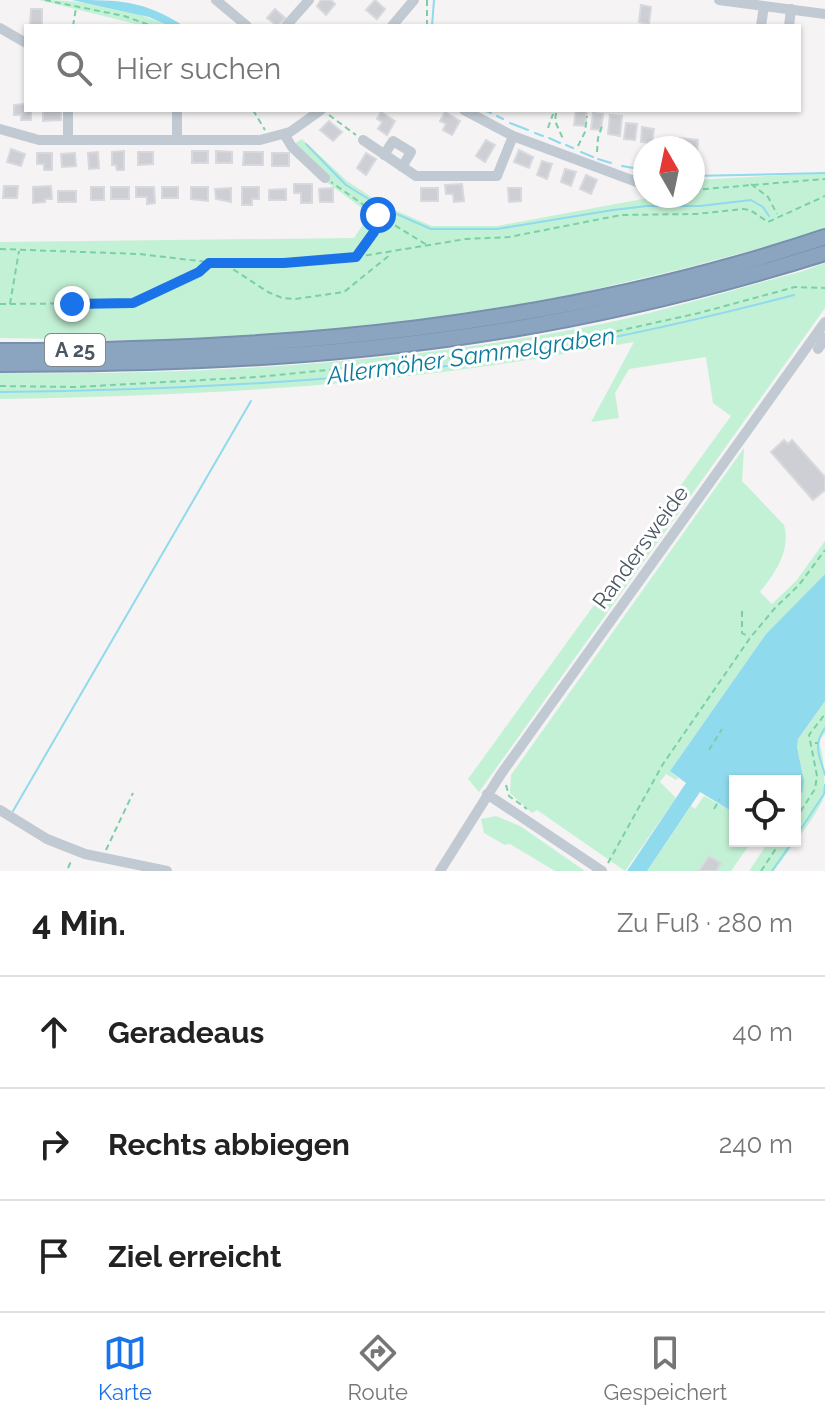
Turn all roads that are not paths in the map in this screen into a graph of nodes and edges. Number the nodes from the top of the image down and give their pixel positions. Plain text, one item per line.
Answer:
1 (216, 0) edge
2 (309, 0) edge
3 (414, 0) edge
4 (719, 0) edge
5 (764, 6) junction
6 (791, 9) junction
7 (825, 12) edge
8 (245, 24) edge
9 (288, 24) edge
10 (394, 24) edge
11 (761, 24) edge
12 (789, 24) edge
13 (0, 28) edge
14 (24, 42) edge
15 (68, 112) edge
16 (177, 112) edge
17 (318, 112) edge
18 (468, 112) edge
19 (0, 129) edge
20 (284, 134) junction
21 (513, 136) junction
22 (68, 139) junction
23 (177, 140) junction
24 (363, 140) road end
25 (384, 155) junction
26 (402, 167) junction
27 (325, 178) road end
28 (633, 181) edge
29 (825, 237) edge
30 (825, 253) edge
31 (825, 322) edge
32 (817, 333) junction
33 (818, 349) dead end
34 (0, 351) edge
35 (0, 364) edge
36 (487, 794) junction
37 (0, 810) edge
38 (167, 871) edge
39 (440, 871) edge
40 (602, 871) edge

1 - 8 street
2 - 9 street
3 - 10 street
4 - 5 street
5 - 6 street
5 - 11 street
6 - 7 street
6 - 12 street
13 - 14 street
15 - 22 street
16 - 23 street
17 - 20 street
18 - 21 street
19 - 22 street
20 - 23 street
20 - 27 street
21 - 26 street
21 - 28 street
22 - 23 street
24 - 25 street
25 - 26 street
25 - 26 street
29 - 34 highway, A 25
30 - 35 highway, A 25
31 - 32 street, Randersweide
32 - 33 street
32 - 36 street, Randersweide
36 - 39 street, Randersweide
36 - 40 street
37 - 38 street

